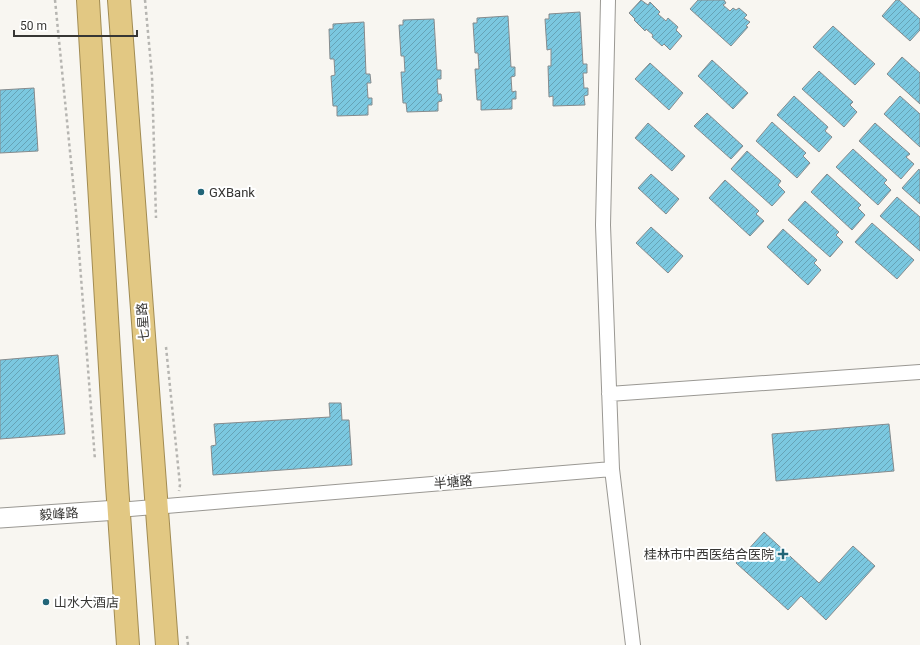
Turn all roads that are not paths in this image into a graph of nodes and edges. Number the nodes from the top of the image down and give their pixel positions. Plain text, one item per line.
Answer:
1 (88, 0) edge
2 (119, 0) edge
3 (608, 0) edge
4 (920, 372) edge
5 (609, 394) junction
6 (612, 469) junction
7 (167, 507) junction
8 (118, 510) junction
9 (0, 518) edge
10 (128, 645) edge
11 (167, 645) edge
12 (633, 645) edge

1 - 8 highway
2 - 7 highway, 七星路
3 - 5 street
4 - 5 street
5 - 6 street
6 - 7 street, 半塘路
6 - 12 street
7 - 8 street, 半塘路
7 - 11 highway, 七星路
8 - 9 main road, 毅峰路
8 - 10 highway

